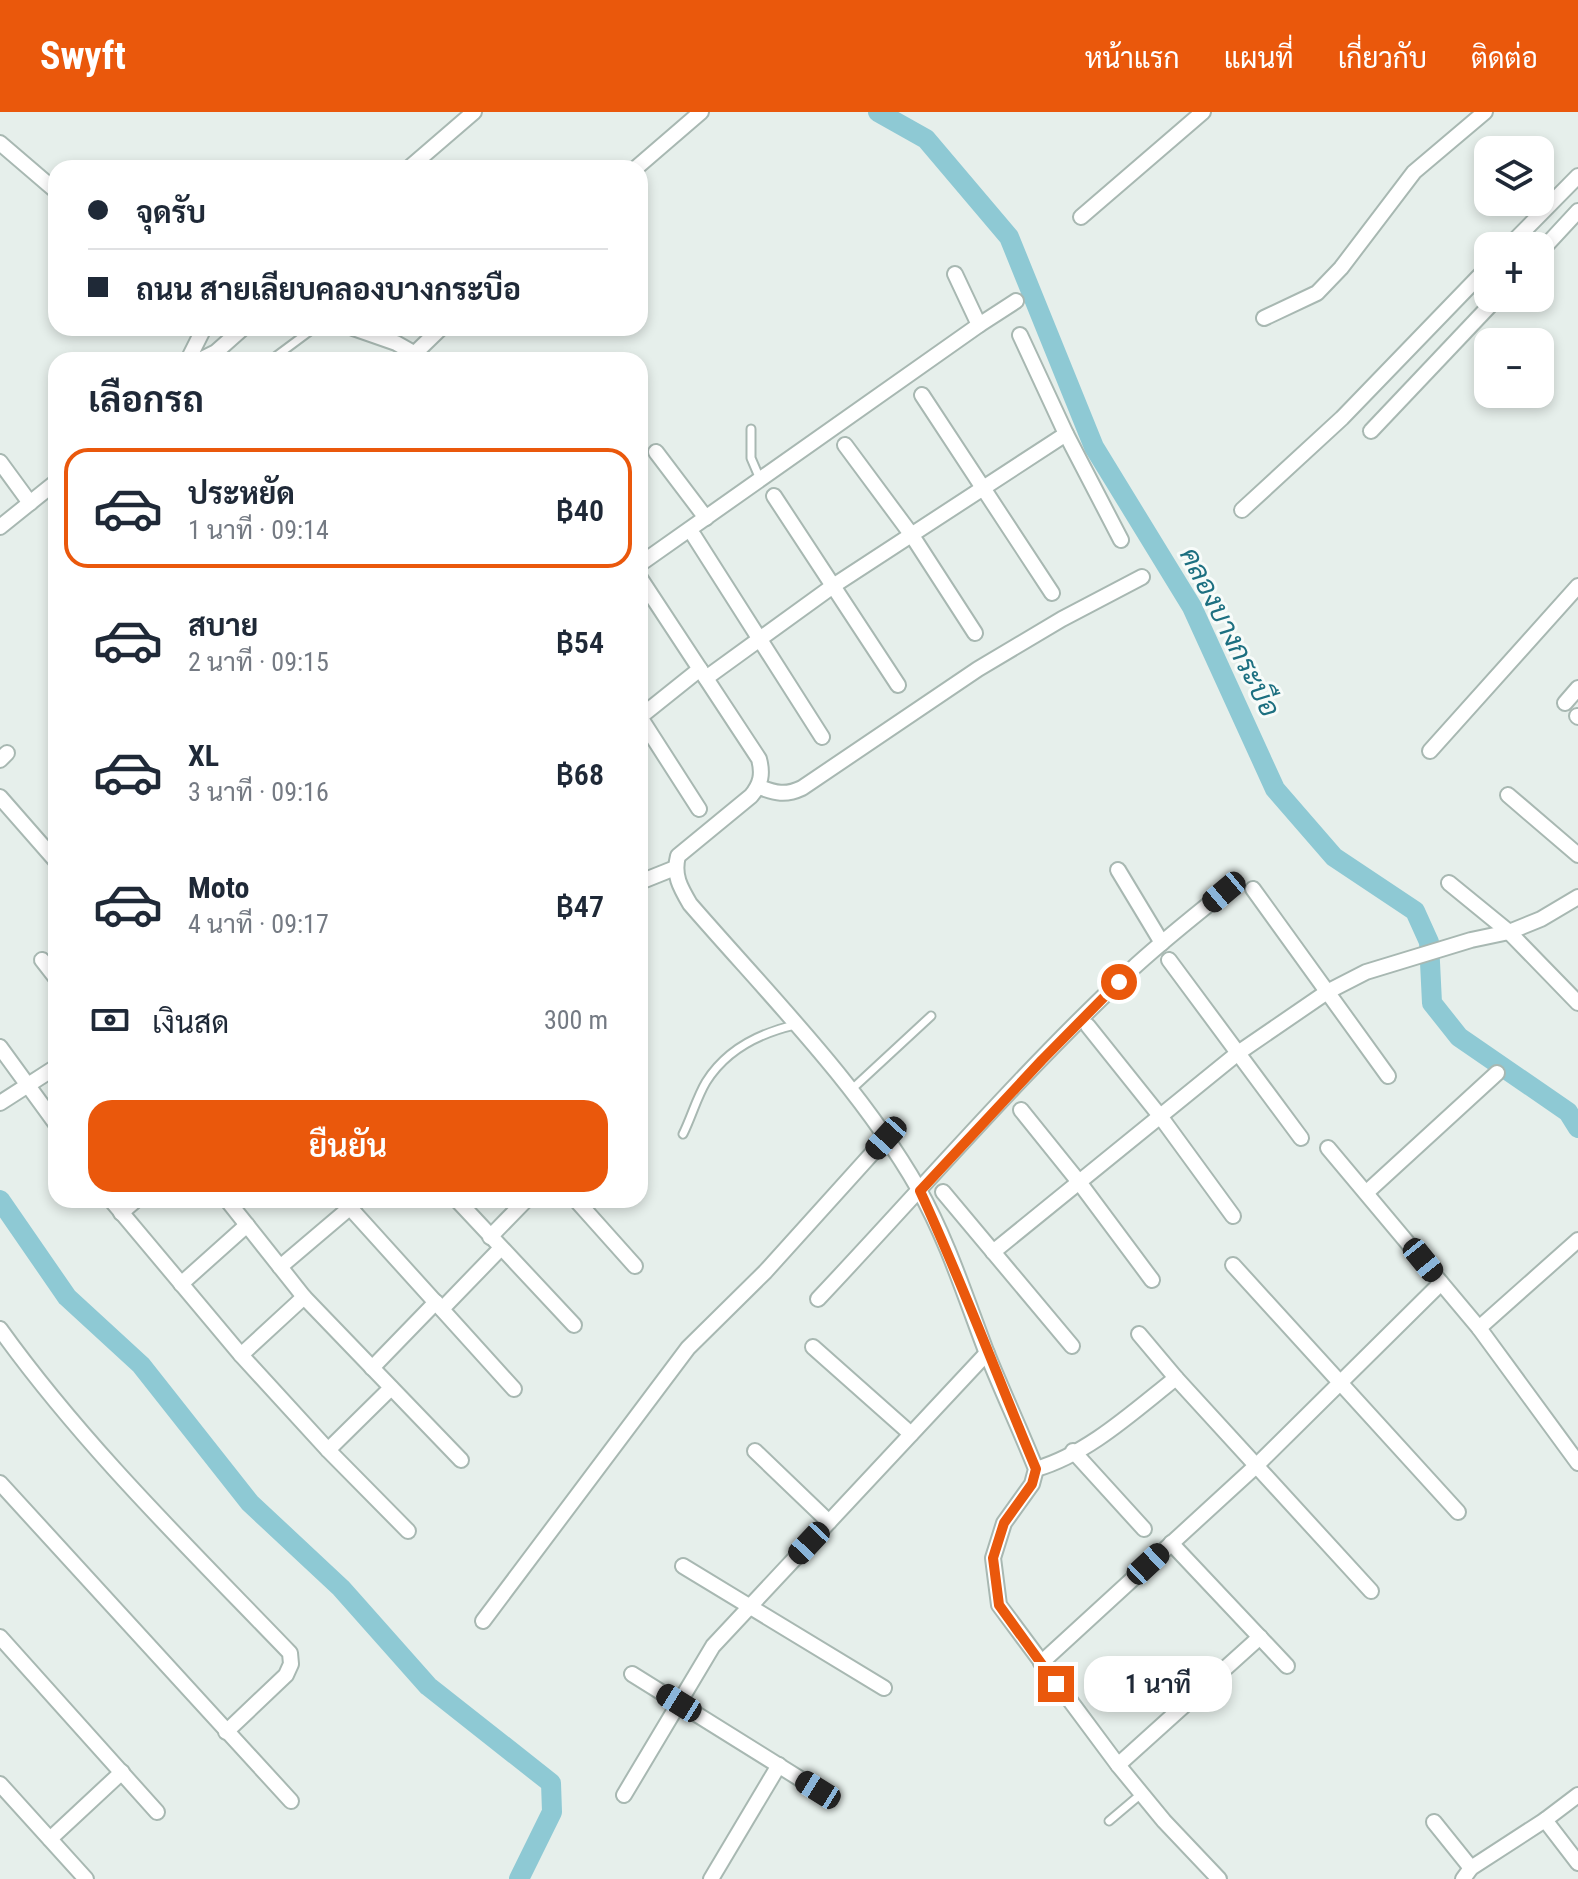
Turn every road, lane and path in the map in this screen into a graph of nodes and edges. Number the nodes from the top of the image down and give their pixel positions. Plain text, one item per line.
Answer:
1 (474, 112) edge
2 (701, 112) edge
3 (1203, 112) edge
4 (1485, 112) edge
5 (0, 143) edge
6 (418, 160) edge
7 (645, 160) edge
8 (1578, 176) edge
9 (48, 184) edge
10 (1578, 211) edge
11 (1081, 217) dead end
12 (1523, 232) edge
13 (1554, 237) edge
14 (955, 274) dead end
15 (1474, 281) edge
16 (1016, 301) dead end
17 (1484, 312) edge
18 (1264, 318) dead end
19 (979, 325) junction
20 (1020, 335) dead end
21 (234, 336) edge
22 (303, 336) edge
23 (370, 336) edge
24 (434, 336) edge
25 (216, 352) edge
26 (282, 352) edge
27 (405, 352) edge
28 (420, 352) edge
29 (922, 395) dead end
30 (751, 429) dead end
31 (1371, 431) dead end
32 (1066, 434) junction
33 (845, 445) dead end
34 (656, 452) dead end
35 (0, 462) edge
36 (760, 479) junction
37 (48, 488) edge
38 (983, 488) junction
39 (774, 496) dead end
40 (30, 503) junction
41 (1242, 510) dead end
42 (706, 518) junction
43 (0, 527) edge
44 (911, 534) junction
45 (694, 536) dead end
46 (1121, 540) dead end
47 (648, 558) edge
48 (1142, 577) dead end
49 (833, 586) junction
50 (1578, 586) edge
51 (648, 590) edge
52 (1052, 593) dead end
53 (975, 633) dead end
54 (759, 638) junction
55 (703, 674) junction
56 (898, 685) dead end
57 (1578, 688) edge
58 (1565, 703) dead end
59 (648, 712) edge
60 (648, 729) edge
61 (822, 737) dead end
62 (1430, 751) dead end
63 (759, 787) junction
64 (1508, 795) dead end
65 (0, 797) edge
66 (699, 809) dead end
67 (48, 852) edge
68 (1578, 855) edge
69 (675, 868) junction
70 (1118, 870) dead end
71 (648, 879) edge
72 (1449, 883) dead end
73 (1253, 889) dead end
74 (1224, 892) dead end
75 (1578, 897) edge
76 (1509, 932) junction
77 (1162, 943) junction
78 (42, 960) dead end
79 (1169, 960) dead end
80 (48, 968) edge
81 (1327, 992) junction
82 (1578, 1003) edge
83 (931, 1016) dead end
84 (795, 1025) junction
85 (1088, 1026) dead end
86 (0, 1047) edge
87 (1238, 1053) junction
88 (48, 1072) edge
89 (1497, 1073) dead end
90 (1388, 1076) dead end
91 (28, 1086) junction
92 (851, 1090) junction
93 (0, 1103) edge
94 (1021, 1110) dead end
95 (48, 1113) edge
96 (1160, 1116) junction
97 (683, 1134) dead end
98 (886, 1138) junction
99 (1301, 1138) dead end
100 (1328, 1148) dead end
101 (1079, 1182) junction
102 (920, 1191) junction
103 (943, 1192) dead end
104 (1367, 1192) junction
105 (117, 1208) edge
106 (127, 1208) edge
107 (233, 1208) edge
108 (345, 1208) edge
109 (355, 1208) edge
110 (464, 1208) edge
111 (518, 1208) edge
112 (583, 1208) edge
113 (121, 1213) junction
114 (1233, 1216) dead end
115 (247, 1225) junction
116 (490, 1237) junction
117 (1578, 1240) edge
118 (501, 1248) junction
119 (993, 1252) junction
120 (1233, 1265) dead end
121 (635, 1266) dead end
122 (280, 1267) junction
123 (1152, 1280) dead end
124 (1441, 1283) junction
125 (181, 1284) junction
126 (304, 1297) junction
127 (818, 1299) dead end
128 (439, 1306) junction
129 (574, 1325) dead end
130 (1479, 1328) junction
131 (0, 1329) edge
132 (1139, 1334) dead end
133 (1072, 1346) dead end
134 (813, 1347) dead end
135 (987, 1353) junction
136 (241, 1355) junction
137 (372, 1368) junction
138 (1176, 1378) junction
139 (1342, 1383) junction
140 (391, 1388) junction
141 (514, 1389) dead end
142 (911, 1434) junction
143 (328, 1450) junction
144 (755, 1451) dead end
145 (1073, 1451) junction
146 (461, 1460) dead end
147 (1578, 1463) edge
148 (1257, 1465) junction
149 (1036, 1469) junction
150 (0, 1483) edge
151 (1458, 1512) dead end
152 (829, 1522) junction
153 (1144, 1529) dead end
154 (408, 1531) dead end
155 (1171, 1543) junction
156 (683, 1566) dead end
157 (1371, 1591) dead end
158 (750, 1606) junction
159 (483, 1621) dead end
160 (0, 1637) edge
161 (1260, 1637) junction
162 (1041, 1663) junction
163 (1287, 1666) dead end
164 (632, 1674) dead end
165 (884, 1688) dead end
166 (679, 1703) junction
167 (226, 1732) junction
168 (779, 1765) junction
169 (1118, 1765) junction
170 (122, 1772) junction
171 (0, 1784) edge
172 (818, 1790) dead end
173 (1142, 1794) junction
174 (624, 1795) dead end
175 (1578, 1795) edge
176 (291, 1801) dead end
177 (157, 1812) dead end
178 (1545, 1820) junction
179 (1109, 1821) dead end
180 (1434, 1822) dead end
181 (50, 1839) junction
182 (1578, 1863) edge
183 (1467, 1873) edge
184 (86, 1879) edge
185 (711, 1879) edge
186 (1219, 1879) edge

1 - 6 street
2 - 7 street
3 - 11 street
4 - 18 street
5 - 9 street
8 - 12 street
10 - 13 street
14 - 19 street
15 - 41 street
16 - 19 street
17 - 31 street
19 - 36 street
20 - 32 street
21 - 25 street
22 - 26 lane
23 - 27 street
24 - 28 street
29 - 38 street
30 - 36 lane
32 - 38 street
32 - 46 street
33 - 44 street
34 - 42 street
35 - 40 street
36 - 42 street
37 - 40 street
38 - 44 street
38 - 52 street
39 - 49 street
40 - 43 street
42 - 47 street
44 - 49 street
44 - 53 street
45 - 54 street
48 - 63 street
49 - 54 street
49 - 56 street
50 - 62 street
51 - 55 street
54 - 55 street
54 - 61 street
55 - 59 street
55 - 63 street
57 - 58 street
60 - 66 street
63 - 69 street
64 - 68 street
65 - 67 street
69 - 71 street
69 - 84 street
70 - 77 street
72 - 76 street
73 - 81 street
74 - 77 street
75 - 76 street
76 - 81 street
76 - 82 street
77 - 102 street
78 - 80 street
79 - 87 street
81 - 87 street
81 - 90 street
83 - 92 lane
84 - 92 street
84 - 97 lane
85 - 96 street
86 - 91 street
87 - 96 street
87 - 99 street
88 - 91 street
89 - 104 street
91 - 93 street
91 - 95 street
92 - 98 street
94 - 101 street
96 - 101 street
96 - 114 street
98 - 102 street
98 - 159 street
100 - 104 street
101 - 119 street
101 - 123 street
102 - 127 street
102 - 135 street
103 - 119 street
104 - 124 street
105 - 113 street
106 - 113 street
107 - 115 street
108 - 122 street
109 - 128 street
110 - 116 street
111 - 116 street
112 - 121 street
113 - 125 street
115 - 122 street
115 - 125 street
116 - 118 street
117 - 130 street
118 - 128 street
118 - 129 street
119 - 133 street
120 - 139 street
122 - 126 street
124 - 130 street
124 - 139 street
125 - 136 street
126 - 136 street
126 - 137 street
128 - 137 street
128 - 141 street
130 - 147 street
131 - 167 street
132 - 138 street
134 - 142 street
135 - 142 street
135 - 149 street
136 - 143 street
137 - 140 street
138 - 145 street
138 - 148 street
139 - 148 street
139 - 151 street
140 - 143 street
140 - 146 street
142 - 152 street
143 - 154 street
144 - 152 street
145 - 149 street
145 - 153 street
148 - 155 street
148 - 157 street
149 - 162 street
150 - 167 street
152 - 158 street
155 - 161 street
155 - 162 street
156 - 158 street
158 - 165 street
158 - 166 street
160 - 170 street
161 - 163 street
161 - 169 street
162 - 169 street
164 - 166 street
166 - 168 street
166 - 174 street
167 - 176 street
168 - 172 street
168 - 185 street
169 - 173 street
170 - 177 street
170 - 181 street
171 - 181 street
173 - 179 lane
173 - 186 street
175 - 178 street
178 - 182 street
178 - 183 street
180 - 183 street
181 - 184 street

